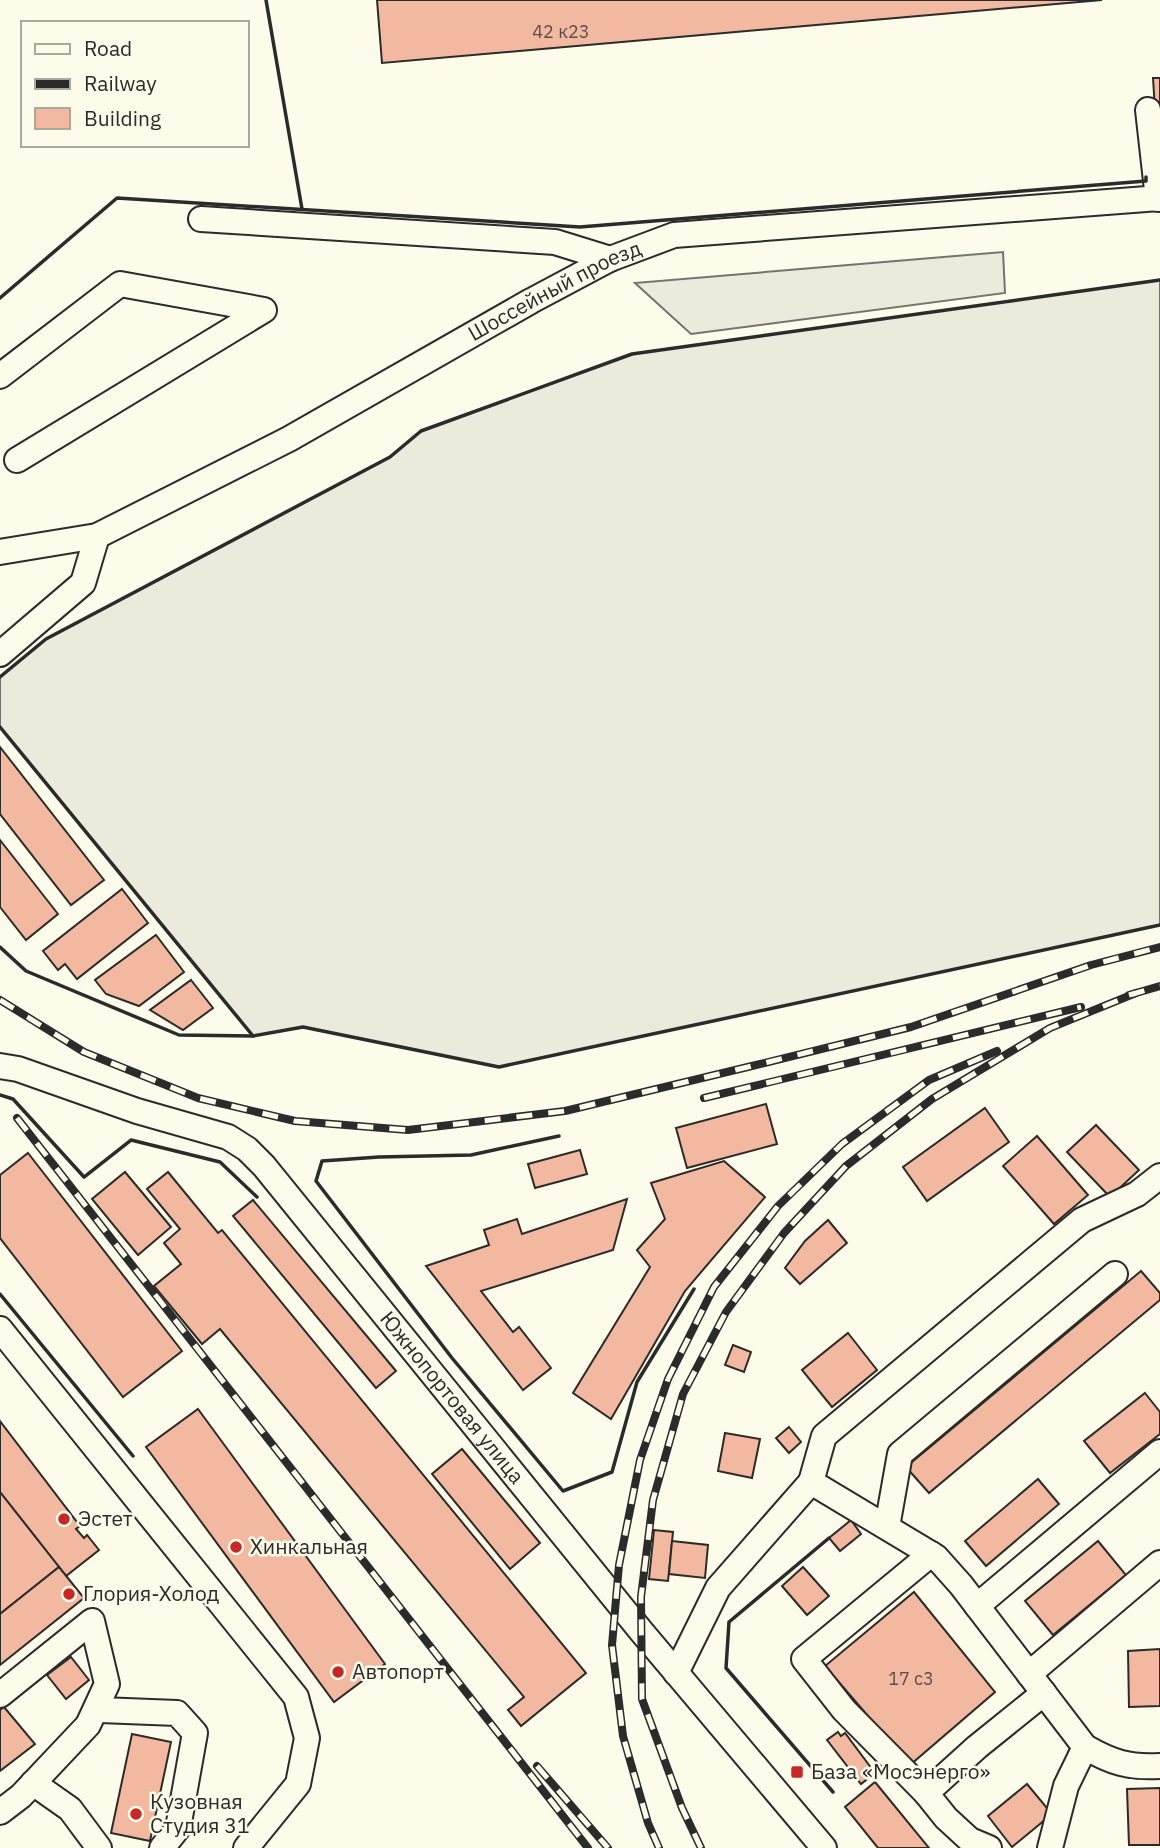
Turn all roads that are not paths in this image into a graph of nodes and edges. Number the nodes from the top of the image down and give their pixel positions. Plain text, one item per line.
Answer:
1 (1147, 110) dead end
2 (1159, 198) edge
3 (201, 219) dead end
4 (610, 259) junction
5 (0, 376) edge
6 (17, 460) dead end
7 (97, 536) junction
8 (0, 552) edge
9 (0, 654) edge
10 (6, 1064) edge
11 (1160, 1176) edge
12 (1115, 1274) dead end
13 (0, 1329) edge
14 (1160, 1452) edge
15 (811, 1482) junction
16 (887, 1527) junction
17 (931, 1555) junction
18 (1157, 1572) edge
19 (977, 1606) junction
20 (676, 1673) junction
21 (1037, 1684) junction
22 (0, 1695) edge
23 (100, 1710) dead end
24 (1085, 1746) junction
25 (1160, 1766) edge
26 (33, 1783) junction
27 (926, 1793) junction
28 (0, 1812) edge
29 (99, 1848) edge
30 (162, 1848) edge
31 (246, 1848) edge
32 (824, 1848) edge
33 (989, 1848) edge
34 (1050, 1848) edge

1 - 2 street
2 - 4 street, Шоссейный проезд
3 - 4 street
4 - 7 street, Шоссейный проезд
5 - 6 street
7 - 8 street, Шоссейный проезд
7 - 9 street
10 - 20 street, Южнопортовая улица
11 - 15 street
12 - 16 street
13 - 31 street
14 - 19 street
15 - 16 street
15 - 20 street
16 - 17 street
17 - 19 street
17 - 27 street
18 - 21 street
19 - 21 street
20 - 32 street, Южнопортовая улица
21 - 24 street
21 - 27 street
22 - 26 street
23 - 30 street
24 - 25 street
24 - 34 street
26 - 28 street
26 - 29 street
27 - 33 street

